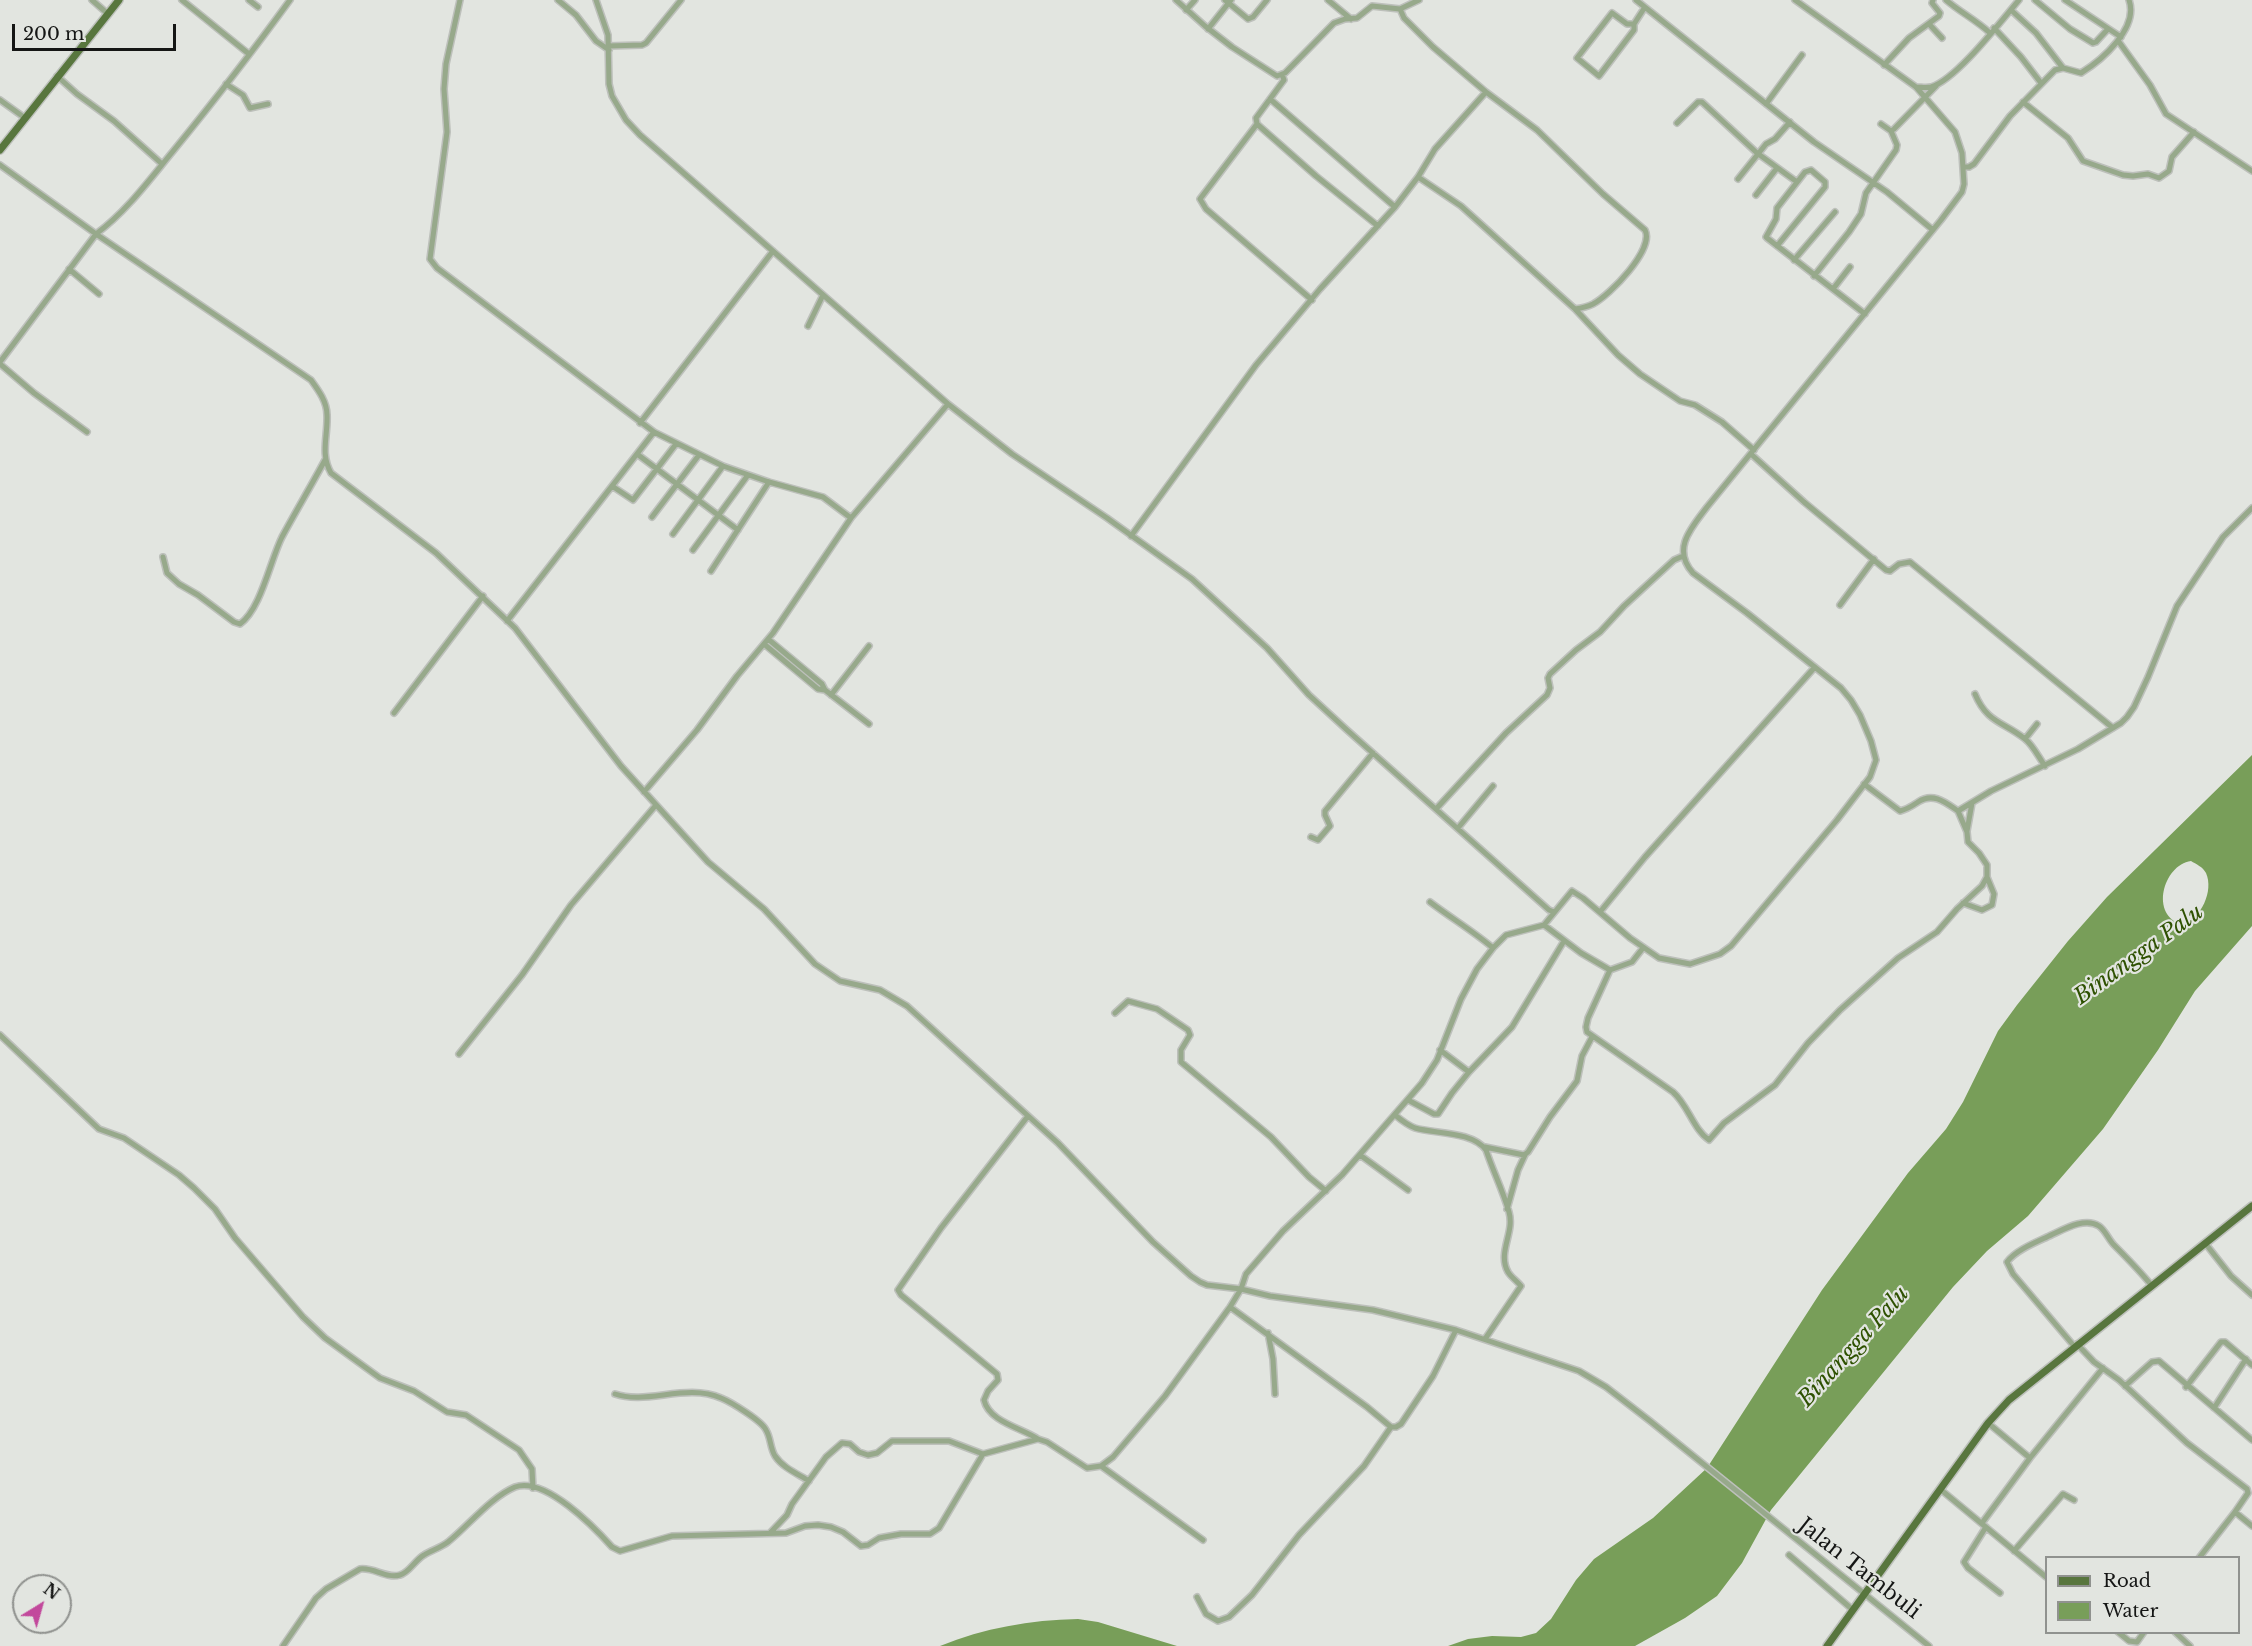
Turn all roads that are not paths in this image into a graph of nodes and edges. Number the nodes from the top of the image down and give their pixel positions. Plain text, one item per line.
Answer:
1 (92, 0) edge
2 (119, 0) edge
3 (182, 0) edge
4 (249, 0) edge
5 (290, 0) edge
6 (460, 0) edge
7 (558, 0) edge
8 (596, 0) edge
9 (681, 0) edge
10 (1176, 0) edge
11 (1195, 0) edge
12 (1267, 0) edge
13 (1328, 0) edge
14 (1419, 0) edge
15 (1636, 0) edge
16 (1795, 0) edge
17 (1934, 0) edge
18 (1946, 0) edge
19 (2019, 0) edge
20 (2035, 0) edge
21 (2065, 0) edge
22 (2129, 0) edge
23 (1228, 1) edge
24 (1645, 7) junction
25 (258, 8) dead end
26 (1400, 9) junction
27 (1186, 10) junction
28 (2011, 10) junction
29 (108, 14) junction
30 (1351, 19) junction
31 (1634, 24) junction
32 (1929, 24) junction
33 (1208, 28) junction
34 (2108, 29) junction
35 (1992, 31) junction
36 (1942, 38) dead end
37 (2120, 39) junction
38 (609, 48) junction
39 (249, 54) junction
40 (1802, 55) dead end
41 (1884, 65) junction
42 (2063, 68) junction
43 (1282, 74) junction
44 (57, 76) junction
45 (1939, 82) junction
46 (2041, 83) junction
47 (226, 84) junction
48 (1916, 87) junction
49 (1486, 92) junction
50 (1926, 97) junction
51 (1270, 99) junction
52 (0, 100) edge
53 (2024, 102) junction
54 (268, 104) dead end
55 (1766, 104) junction
56 (25, 118) junction
57 (1790, 122) junction
58 (1677, 123) dead end
59 (1257, 124) junction
60 (1881, 124) dead end
61 (1891, 131) junction
62 (2194, 132) junction
63 (0, 150) edge
64 (1757, 153) junction
65 (162, 164) junction
66 (0, 165) edge
67 (1963, 167) junction
68 (1777, 168) junction
69 (2252, 171) edge
70 (1418, 177) junction
71 (1738, 179) dead end
72 (1797, 182) junction
73 (1872, 183) junction
74 (1755, 195) dead end
75 (1395, 207) junction
76 (1835, 212) dead end
77 (1378, 226) junction
78 (1933, 230) junction
79 (96, 234) junction
80 (1777, 246) junction
81 (773, 251) junction
82 (1794, 260) junction
83 (1850, 267) dead end
84 (69, 269) junction
85 (1814, 276) junction
86 (1833, 289) junction
87 (99, 294) dead end
88 (823, 295) junction
89 (1312, 300) junction
90 (1575, 309) junction
91 (1865, 314) junction
92 (808, 326) dead end
93 (0, 363) edge
94 (948, 404) junction
95 (640, 423) junction
96 (87, 432) dead end
97 (654, 432) junction
98 (676, 444) junction
99 (1753, 452) junction
100 (637, 454) junction
101 (699, 455) junction
102 (325, 460) junction
103 (723, 466) junction
104 (657, 469) junction
105 (748, 475) junction
106 (769, 482) junction
107 (677, 484) junction
108 (612, 486) junction
109 (698, 500) junction
110 (2252, 508) edge
111 (718, 515) junction
112 (652, 517) dead end
113 (851, 518) junction
114 (738, 530) junction
115 (673, 534) dead end
116 (1131, 536) junction
117 (693, 550) dead end
118 (1683, 556) junction
119 (163, 557) dead end
120 (1874, 559) junction
121 (711, 572) dead end
122 (483, 596) junction
123 (1840, 605) dead end
124 (507, 621) junction
125 (766, 642) junction
126 (869, 646) dead end
127 (1815, 667) junction
128 (1975, 694) dead end
129 (831, 695) junction
130 (394, 713) dead end
131 (869, 724) dead end
132 (2037, 724) dead end
133 (2113, 728) junction
134 (2025, 739) junction
135 (1373, 753) junction
136 (2045, 766) junction
137 (1864, 784) junction
138 (1492, 786) dead end
139 (644, 792) junction
140 (1971, 803) junction
141 (656, 805) junction
142 (1436, 809) junction
143 (1958, 811) junction
144 (1458, 828) junction
145 (1967, 832) junction
146 (1311, 837) dead end
147 (1987, 877) junction
148 (1430, 902) dead end
149 (1963, 903) junction
150 (1554, 912) junction
151 (1600, 912) junction
152 (1544, 925) junction
153 (1564, 941) junction
154 (1492, 948) junction
155 (1643, 948) junction
156 (1610, 970) junction
157 (1115, 1013) dead end
158 (0, 1035) edge
159 (1592, 1037) junction
160 (1440, 1050) junction
161 (459, 1054) dead end
162 (1469, 1072) junction
163 (1408, 1100) junction
164 (1395, 1115) junction
165 (1028, 1116) junction
166 (1483, 1146) junction
167 (1360, 1155) junction
168 (1525, 1155) junction
169 (1408, 1190) dead end
170 (1326, 1191) junction
171 (2252, 1206) edge
172 (1507, 1209) junction
173 (2205, 1243) junction
174 (2152, 1286) junction
175 (1241, 1289) junction
176 (2252, 1294) edge
177 (1230, 1307) junction
178 (1456, 1330) junction
179 (1268, 1333) junction
180 (1485, 1339) junction
181 (2075, 1345) junction
182 (2246, 1359) junction
183 (2252, 1365) edge
184 (2103, 1368) junction
185 (2125, 1386) junction
186 (2186, 1387) junction
187 (615, 1394) dead end
188 (1275, 1394) dead end
189 (2214, 1408) junction
190 (1988, 1423) junction
191 (1391, 1427) junction
192 (1038, 1439) junction
193 (2252, 1440) edge
194 (983, 1454) junction
195 (2030, 1458) junction
196 (1101, 1466) junction
197 (809, 1481) junction
198 (533, 1488) junction
199 (1940, 1489) junction
200 (2074, 1500) dead end
201 (2235, 1512) junction
202 (1984, 1525) junction
203 (2252, 1526) edge
204 (770, 1533) junction
205 (1203, 1540) dead end
206 (2014, 1551) junction
207 (1789, 1555) dead end
208 (2200, 1556) edge
209 (2045, 1576) edge
210 (2000, 1593) dead end
211 (1864, 1594) junction
212 (1197, 1598) dead end
213 (1853, 1610) junction
214 (2120, 1634) edge
215 (2177, 1634) edge
216 (2140, 1644) edge
217 (283, 1646) edge
218 (1827, 1646) edge
219 (1929, 1646) edge
220 (2190, 1646) edge

1 - 29 street
2 - 29 main road
3 - 39 street
4 - 25 street
5 - 39 street
6 - 95 street
7 - 38 street
8 - 38 street
9 - 38 street
10 - 27 street
11 - 27 street
12 - 23 street
13 - 30 street
14 - 26 street
15 - 24 street
16 - 41 street
17 - 32 street
18 - 35 street
19 - 28 street
20 - 34 street
21 - 34 street
22 - 37 street
23 - 33 street
24 - 31 street
24 - 55 street
26 - 30 street
26 - 49 street
27 - 33 street
28 - 35 street
28 - 42 street
29 - 44 main road
30 - 43 street
31 - 31 street
32 - 36 street
32 - 41 street
33 - 43 street
34 - 37 street
35 - 45 street
35 - 46 street
37 - 42 street
37 - 62 street
38 - 81 street
39 - 47 street
40 - 55 street
41 - 48 street
42 - 46 street
43 - 51 street
44 - 56 main road
44 - 65 street
45 - 48 street
45 - 50 street
46 - 53 street
47 - 54 street
47 - 65 street
48 - 50 street
49 - 70 street
49 - 90 street
50 - 61 street
50 - 67 street
51 - 59 street
51 - 75 street
52 - 56 street
53 - 62 street
53 - 67 street
55 - 57 street
56 - 63 main road
57 - 64 street
57 - 73 street
58 - 64 street
59 - 77 street
59 - 89 street
60 - 61 street
61 - 73 street
62 - 69 street
64 - 68 street
64 - 71 street
65 - 79 street
66 - 79 street
67 - 78 street
68 - 72 street
68 - 74 street
70 - 75 street
70 - 90 street
72 - 80 street
72 - 80 street
73 - 78 street
73 - 85 street
75 - 77 street
76 - 82 street
77 - 89 street
78 - 91 street
79 - 84 street
79 - 102 street
80 - 82 street
81 - 88 street
81 - 95 street
82 - 85 street
83 - 86 street
84 - 87 street
84 - 93 street
85 - 86 street
86 - 91 street
88 - 92 street
88 - 94 street
89 - 116 street
90 - 99 street
91 - 99 street
93 - 96 street
94 - 113 street
94 - 116 street
95 - 97 street
97 - 98 street
97 - 100 street
98 - 101 street
98 - 104 street
99 - 118 street
99 - 120 street
100 - 104 street
100 - 108 street
101 - 103 street
101 - 107 street
102 - 119 street
102 - 122 street, Jalan Tambuli
103 - 105 street
103 - 109 street
104 - 107 street
104 - 108 street
105 - 106 street
105 - 111 street
106 - 113 street
106 - 114 street
107 - 109 street
107 - 112 street
108 - 124 street
109 - 111 street
109 - 115 street
110 - 133 street
111 - 114 street
111 - 117 street
113 - 125 street
114 - 121 street
116 - 135 street
118 - 127 street
118 - 142 street
120 - 123 street
120 - 133 street
122 - 124 street, Jalan Tambuli
122 - 130 street
124 - 139 street, Jalan Tambuli
125 - 129 street
125 - 139 street
126 - 129 street
127 - 137 street
127 - 151 street
128 - 134 street
129 - 131 street
132 - 134 street
133 - 136 street
134 - 136 street
135 - 142 street
135 - 146 street
136 - 140 street
137 - 143 street
137 - 155 street
138 - 144 street
139 - 141 street, Jalan Tambuli
140 - 143 street
140 - 145 street
141 - 161 street
141 - 165 street, Jalan Tambuli
142 - 144 street
143 - 145 street
144 - 150 street
145 - 147 street
147 - 149 street
147 - 149 street
148 - 154 street
149 - 159 street
150 - 151 street
150 - 152 street
151 - 155 street
152 - 153 street
152 - 154 street
153 - 156 street
153 - 162 street
154 - 160 street
155 - 156 street
156 - 159 street
157 - 170 street
158 - 198 street
159 - 168 street
160 - 162 street
160 - 163 street
162 - 163 street
163 - 164 street
164 - 166 street
164 - 167 street
165 - 175 street, Jalan Tambuli
165 - 192 street
166 - 168 street
166 - 172 street
167 - 169 street
167 - 170 street
168 - 172 street
170 - 175 street
171 - 173 main road
172 - 180 street
173 - 174 main road
173 - 176 street
174 - 181 main road
174 - 181 street
175 - 177 street
175 - 178 street, Jalan Tambuli
177 - 179 street
177 - 196 street
178 - 180 street, Jalan Tambuli
178 - 191 street
179 - 188 street
179 - 191 street
180 - 211 street, Jalan Tambuli
181 - 184 street
181 - 190 main road
182 - 183 street
182 - 186 street
182 - 189 street
184 - 185 street
184 - 195 street
185 - 186 street
185 - 201 street
186 - 189 street
187 - 197 street
189 - 193 street
190 - 195 street
190 - 199 main road
191 - 212 street
192 - 194 street
192 - 196 street
194 - 197 street
194 - 204 street
195 - 202 street
196 - 205 street
197 - 204 street
198 - 204 street
198 - 217 street
199 - 202 street
199 - 211 main road
200 - 206 street
201 - 203 street
201 - 208 street
202 - 206 street
202 - 210 street
206 - 209 street
207 - 213 street
211 - 213 main road
211 - 219 street, Jalan Tambuli
213 - 218 main road
214 - 216 street
215 - 220 street

